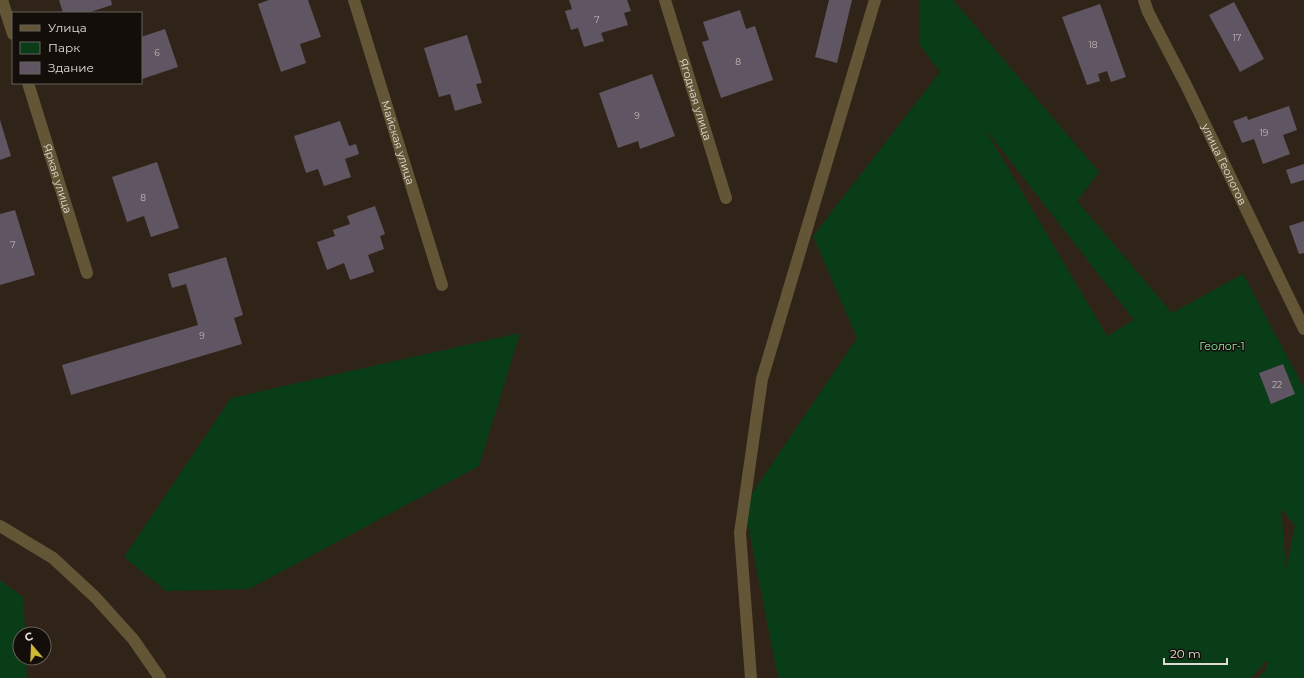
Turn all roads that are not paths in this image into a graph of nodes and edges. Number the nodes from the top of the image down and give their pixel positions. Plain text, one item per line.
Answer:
1 (2, 0) edge
2 (354, 0) edge
3 (665, 0) edge
4 (875, 0) edge
5 (1144, 0) edge
6 (12, 31) edge
7 (28, 84) edge
8 (726, 198) dead end
9 (87, 273) dead end
10 (442, 285) dead end
11 (1304, 329) edge
12 (0, 526) edge
13 (160, 678) edge
14 (751, 678) edge

1 - 6 street
2 - 10 street, Майская улица
3 - 8 street, Ягодная улица
4 - 14 street
5 - 11 street, улица Геологов
7 - 9 street, Яркая улица
12 - 13 street

